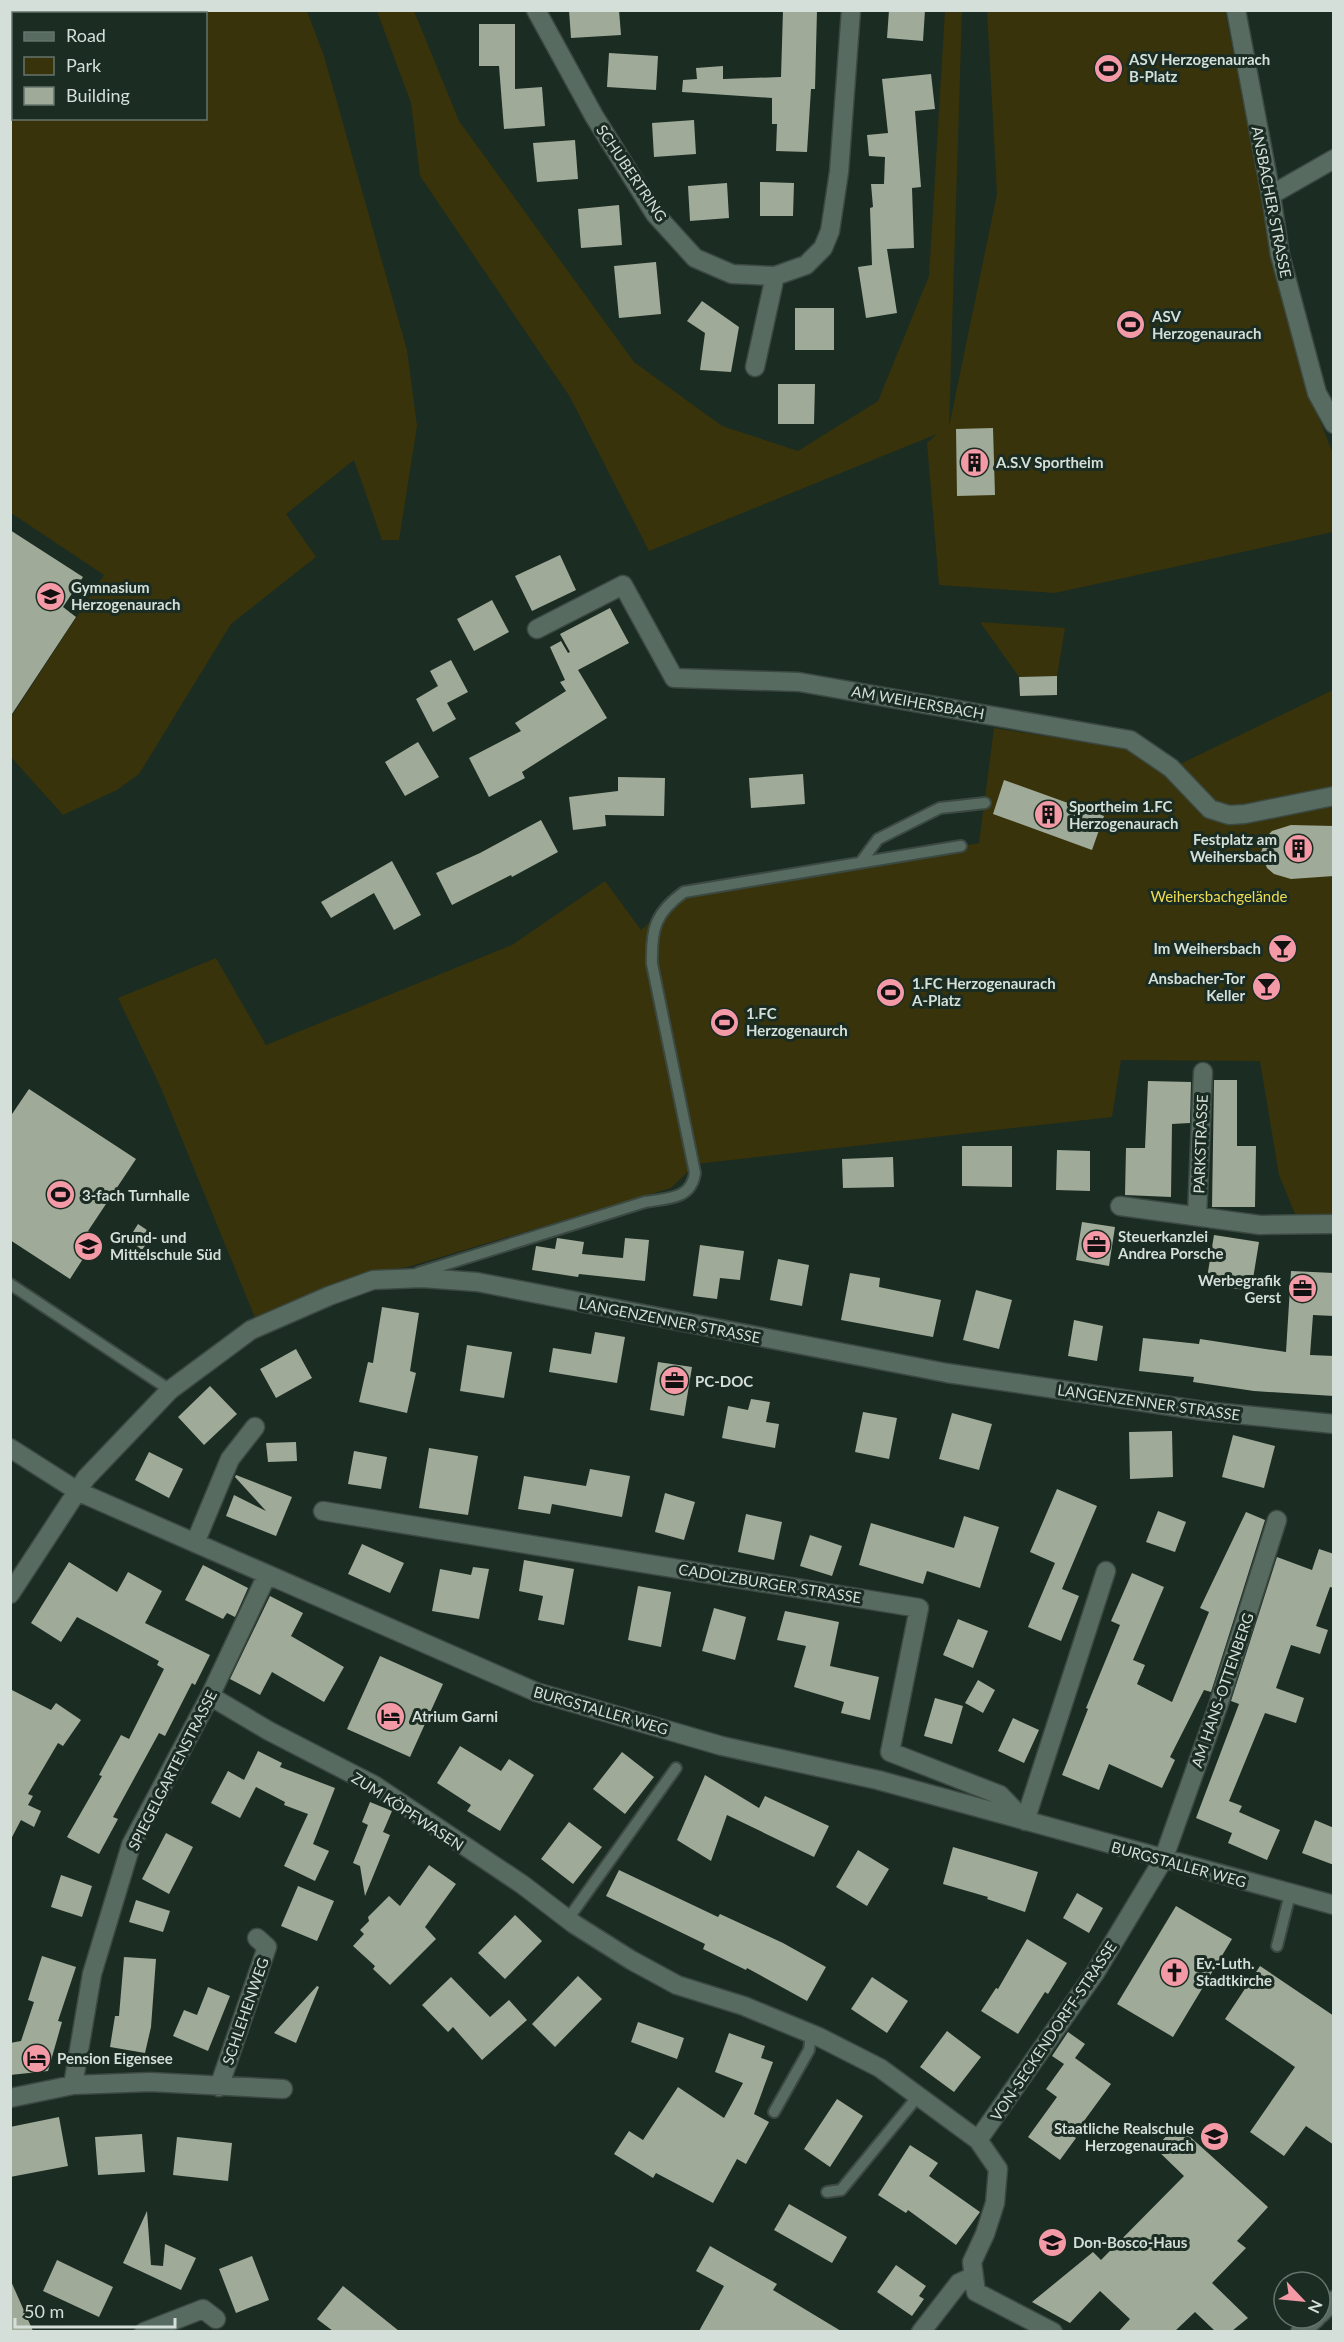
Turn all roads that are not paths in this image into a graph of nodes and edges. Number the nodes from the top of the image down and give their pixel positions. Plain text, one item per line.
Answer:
1 (536, 10) edge
2 (851, 10) edge
3 (1236, 10) edge
4 (1334, 159) edge
5 (1270, 195) junction
6 (775, 276) junction
7 (754, 367) dead end
8 (1334, 424) edge
9 (537, 630) dead end
10 (1334, 796) edge
11 (985, 803) dead end
12 (961, 846) dead end
13 (861, 862) junction
14 (1203, 1072) dead end
15 (1120, 1206) dead end
16 (1197, 1216) junction
17 (1334, 1224) edge
18 (403, 1279) junction
19 (10, 1284) edge
20 (170, 1390) junction
21 (1334, 1424) edge
22 (255, 1428) dead end
23 (10, 1448) edge
24 (79, 1492) junction
25 (322, 1511) dead end
26 (1277, 1520) dead end
27 (195, 1543) junction
28 (1106, 1571) dead end
29 (267, 1575) junction
30 (10, 1594) edge
31 (210, 1696) junction
32 (676, 1768) dead end
33 (1025, 1821) junction
34 (1163, 1860) junction
35 (1290, 1894) junction
36 (1334, 1905) edge
37 (568, 1919) junction
38 (257, 1938) dead end
39 (1277, 1946) dead end
40 (811, 2034) junction
41 (73, 2085) junction
42 (219, 2087) junction
43 (283, 2090) dead end
44 (919, 2095) junction
45 (10, 2098) edge
46 (774, 2112) dead end
47 (978, 2140) junction
48 (827, 2192) dead end
49 (972, 2277) junction
50 (216, 2319) dead end
51 (144, 2331) edge
52 (921, 2331) edge
53 (1053, 2331) edge

1 - 6 street, SCHUBERTRING
2 - 6 street, SCHUBERTRING
3 - 5 street, ANSBACHER STRASSE
4 - 5 street
5 - 8 street, ANSBACHER STRASSE
6 - 7 street
9 - 10 street, AM WEIHERSBACH
11 - 13 lane
12 - 13 lane
13 - 18 lane
14 - 16 street, PARKSTRASSE
15 - 16 street, PARKSTRASSE
16 - 17 street, PARKSTRASSE
18 - 20 street, LANGENZENNER STRASSE
18 - 21 street, LANGENZENNER STRASSE
19 - 20 lane
20 - 24 street, LANGENZENNER STRASSE
22 - 27 street
23 - 24 street, BURGSTALLER WEG
24 - 27 street, BURGSTALLER WEG
24 - 30 street, LANGENZENNER STRASSE
25 - 33 street, CADOLZBURGER STRASSE
26 - 34 street, AM HANS-OTTENBERG
27 - 29 street, BURGSTALLER WEG
28 - 33 street
29 - 31 street, SPIEGELGARTENSTRASSE
29 - 33 street, BURGSTALLER WEG
31 - 37 street, ZUM KÖPFWASEN
31 - 41 street, SPIEGELGARTENSTRASSE
32 - 37 lane
33 - 34 street, BURGSTALLER WEG
34 - 35 street, BURGSTALLER WEG
34 - 47 street, VON-SECKENDORFF-STRASSE
35 - 36 street, BURGSTALLER WEG
35 - 39 lane
37 - 40 street, ZUM KÖPFWASEN
38 - 42 street, SCHLEHENWEG
40 - 44 street, ZUM KÖPFWASEN
40 - 46 lane
41 - 42 street, SCHLEHENWEG
41 - 45 street
42 - 43 street, SCHLEHENWEG
44 - 47 street, ZUM KÖPFWASEN
44 - 48 lane
47 - 49 street, ZUM KÖPFWASEN
49 - 52 street
49 - 53 street
50 - 51 street

